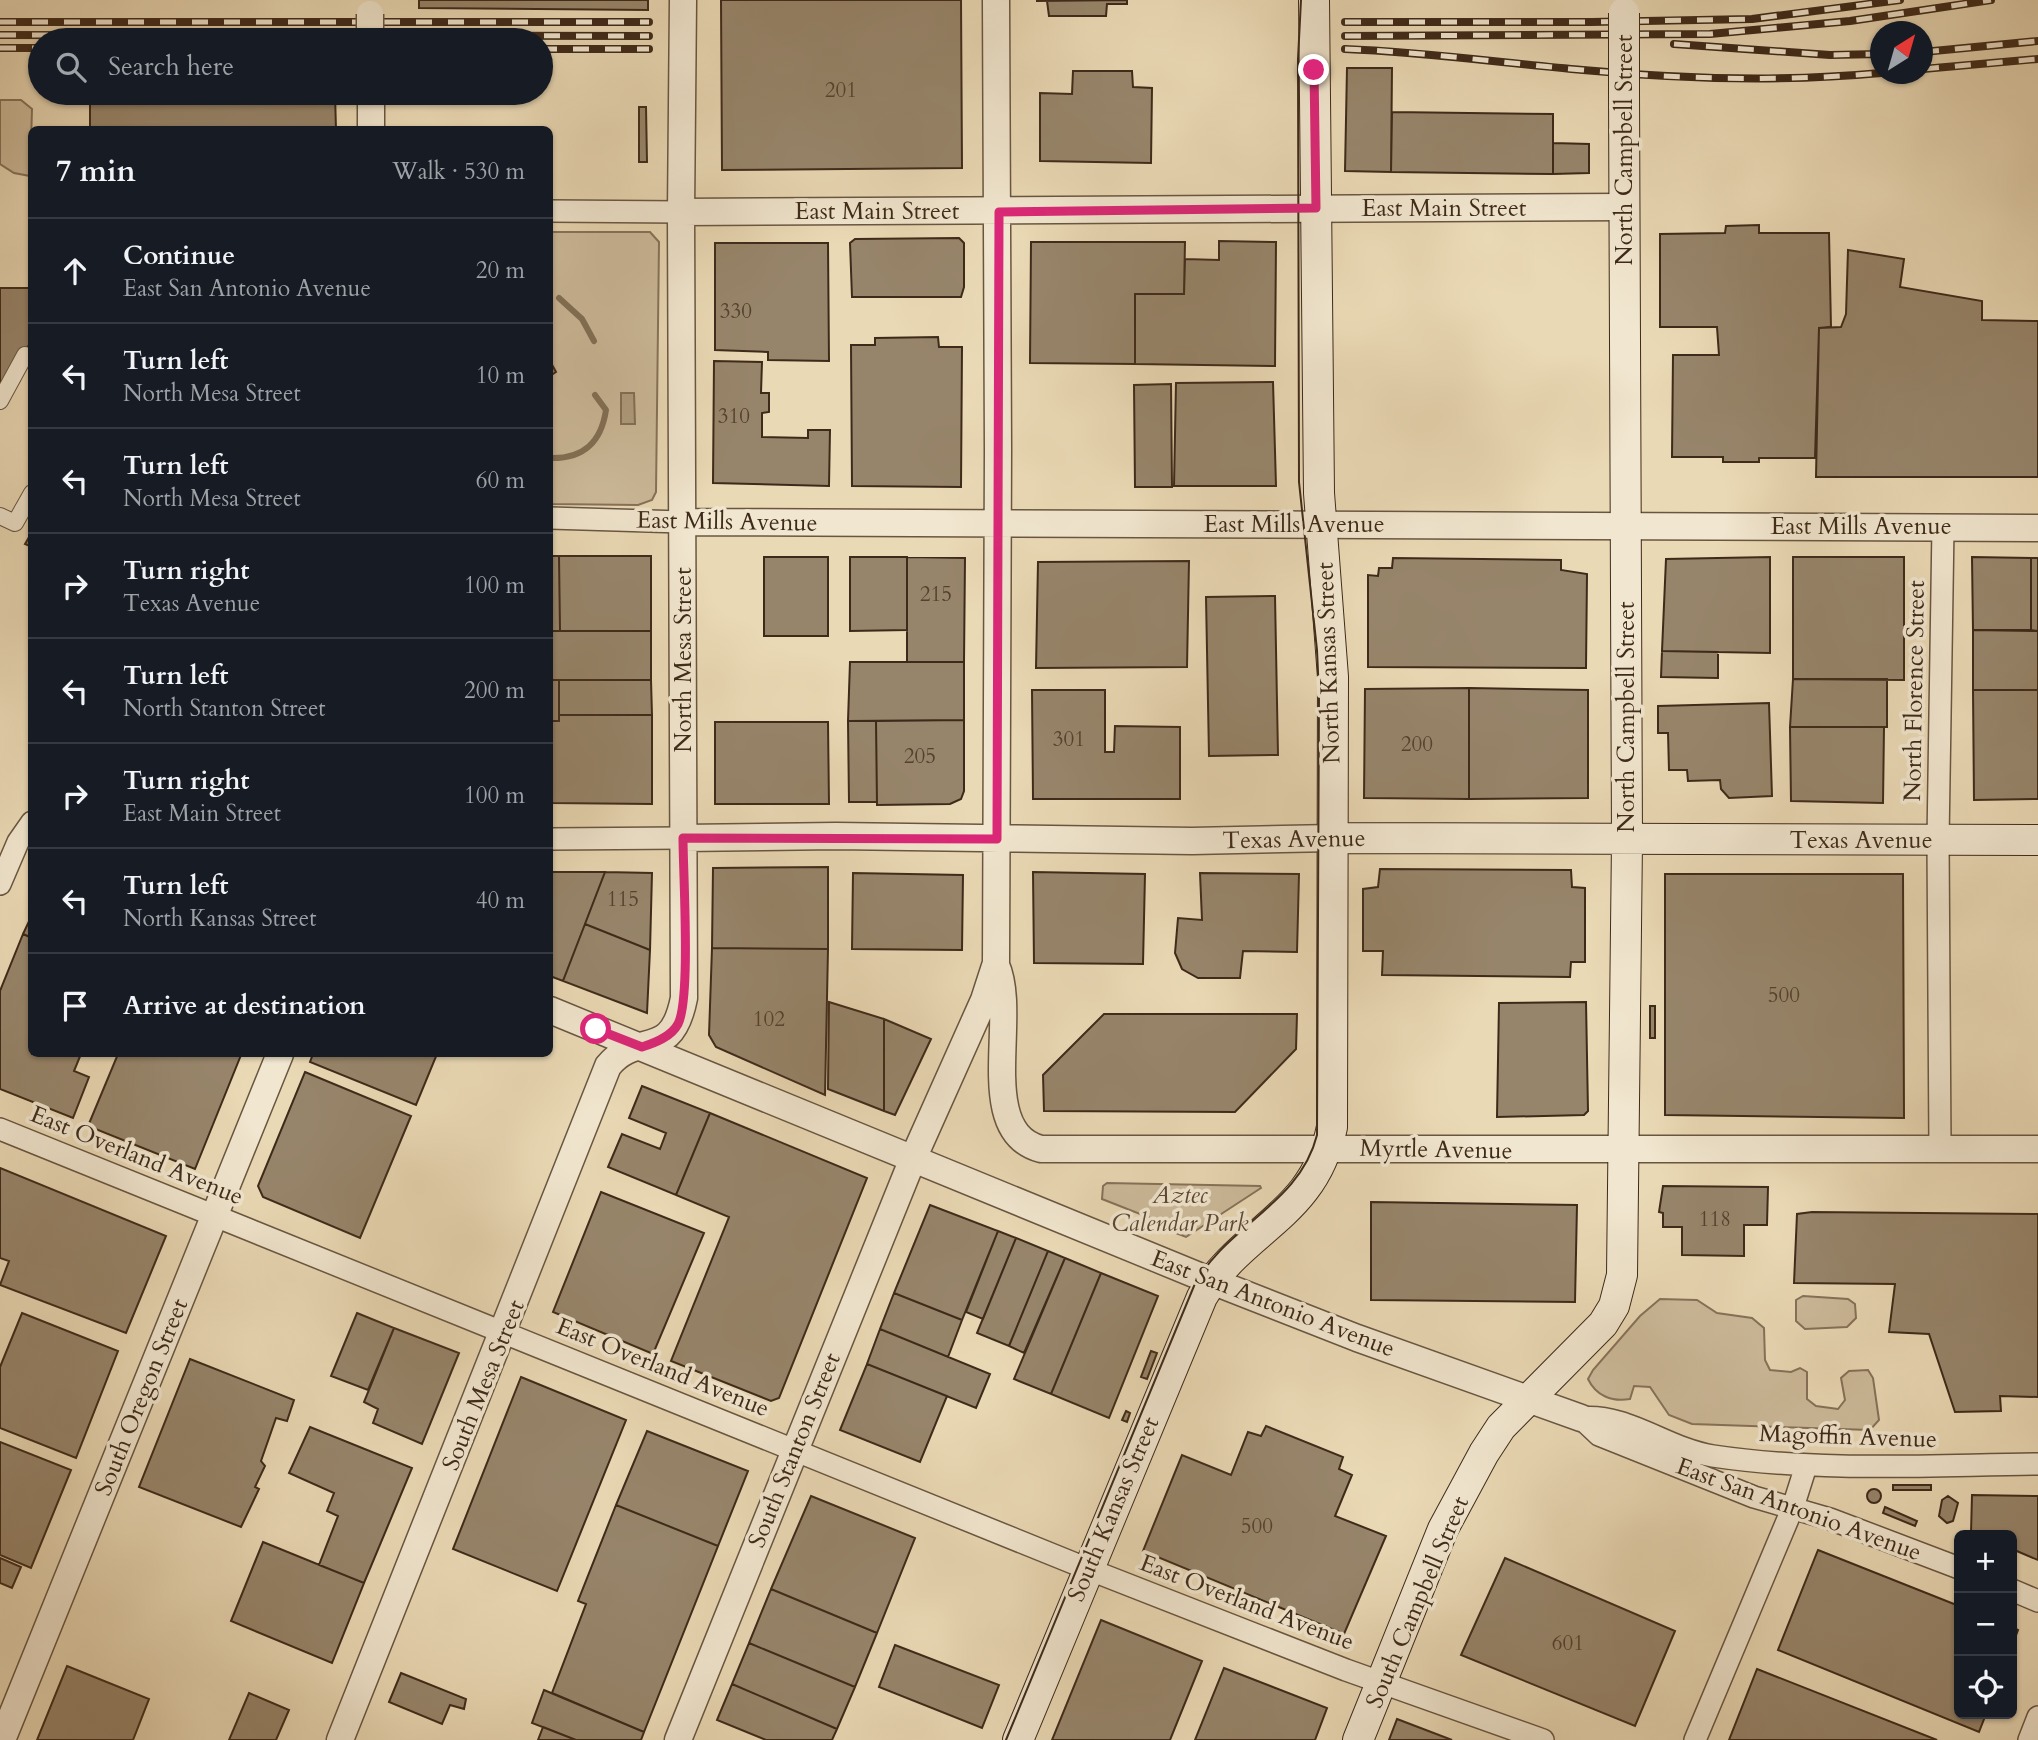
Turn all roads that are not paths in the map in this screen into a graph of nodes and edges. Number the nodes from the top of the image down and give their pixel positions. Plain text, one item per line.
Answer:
1 (684, 0) edge
2 (996, 0) edge
3 (1314, 0) edge
4 (1624, 6) edge
5 (370, 7) edge
6 (370, 28) edge
7 (371, 105) edge
8 (371, 126) edge
9 (1624, 207) junction
10 (1316, 208) junction
11 (553, 211) edge
12 (681, 212) junction
13 (999, 212) junction
14 (28, 357) edge
15 (0, 401) edge
16 (28, 500) edge
17 (0, 516) edge
18 (553, 518) edge
19 (682, 522) junction
20 (998, 523) junction
21 (1322, 524) junction
22 (1625, 524) junction
23 (1943, 527) junction
24 (2038, 528) edge
25 (28, 828) edge
26 (683, 838) junction
27 (1333, 838) junction
28 (553, 839) edge
29 (997, 839) junction
30 (1938, 840) junction
31 (2038, 840) edge
32 (1627, 841) junction
33 (0, 884) edge
34 (996, 963) junction
35 (553, 1011) edge
36 (642, 1047) junction
37 (279, 1057) edge
38 (0, 1129) edge
39 (1328, 1146) junction
40 (1940, 1149) junction
41 (2038, 1149) edge
42 (1625, 1151) junction
43 (912, 1160) junction
44 (215, 1215) junction
45 (1212, 1280) junction
46 (505, 1332) junction
47 (1529, 1399) junction
48 (1581, 1418) junction
49 (794, 1449) junction
50 (2038, 1464) edge
51 (1806, 1466) junction
52 (1793, 1507) junction
53 (1954, 1567) edge
54 (1088, 1569) junction
55 (2017, 1592) edge
56 (2038, 1601) edge
57 (1381, 1681) junction
58 (2038, 1717) edge
59 (2, 1740) edge
60 (340, 1740) edge
61 (678, 1740) edge
62 (1018, 1740) edge
63 (1358, 1740) edge
64 (1543, 1740) edge
65 (1695, 1740) edge
66 (2029, 1740) edge

1 - 12 street, North Mesa Street
2 - 13 street
3 - 10 main road, North Kansas Street
4 - 9 main road, North Campbell Street, bridge
5 - 6 street, bridge
7 - 8 street
9 - 10 street, East Main Street
9 - 22 main road, North Campbell Street
10 - 13 street, East Main Street
10 - 21 main road, North Kansas Street
11 - 12 street, East Main Street
12 - 13 street, East Main Street
12 - 19 street, North Mesa Street
13 - 20 street
14 - 15 street
16 - 17 street
18 - 19 street, East Mills Avenue
19 - 20 street, East Mills Avenue
19 - 26 street, North Mesa Street
20 - 21 street, East Mills Avenue
20 - 29 street
21 - 22 street, East Mills Avenue
21 - 27 main road, North Kansas Street
22 - 23 street, East Mills Avenue
22 - 32 main road, North Campbell Street
23 - 24 street, East Mills Avenue
23 - 30 street, North Florence Street
25 - 33 street
26 - 28 street, Texas Avenue
26 - 29 street, Texas Avenue
26 - 36 street, North Mesa Street
27 - 29 street, Texas Avenue
27 - 32 main road, Texas Avenue
27 - 39 main road, North Kansas Street
29 - 34 street
30 - 31 main road, Texas Avenue
30 - 32 main road, Texas Avenue
30 - 40 street, North Florence Street
32 - 42 main road, North Campbell Street
34 - 39 street, Myrtle Avenue
34 - 43 street, South Stanton Street
35 - 36 street, East San Antonio Avenue
36 - 43 street, East San Antonio Avenue
36 - 46 street, South Mesa Street
37 - 44 street, South Oregon Street
38 - 44 street, East Overland Avenue
39 - 42 street, Myrtle Avenue
39 - 45 main road, North Kansas Street
40 - 41 street, Myrtle Avenue
40 - 42 street, Myrtle Avenue
42 - 47 main road, North Campbell Street
43 - 45 street, East San Antonio Avenue
43 - 49 street, South Stanton Street
44 - 46 street, East Overland Avenue
44 - 59 street, South Oregon Street
45 - 47 street, East San Antonio Avenue
45 - 54 main road, South Kansas Street
46 - 49 street, East Overland Avenue
46 - 60 street, South Mesa Street
47 - 48 street, East San Antonio Avenue
47 - 57 main road, South Campbell Street
48 - 51 street, Magoffin Avenue
48 - 52 street, East San Antonio Avenue
49 - 54 street, East Overland Avenue
49 - 61 street, South Stanton Street
50 - 51 street, Magoffin Avenue
51 - 52 street
52 - 53 street, East San Antonio Avenue
52 - 65 street
54 - 57 street, East Overland Avenue
54 - 62 main road, South Kansas Street
55 - 56 street
57 - 63 main road, South Campbell Street
57 - 64 street, East Overland Avenue
58 - 66 street

